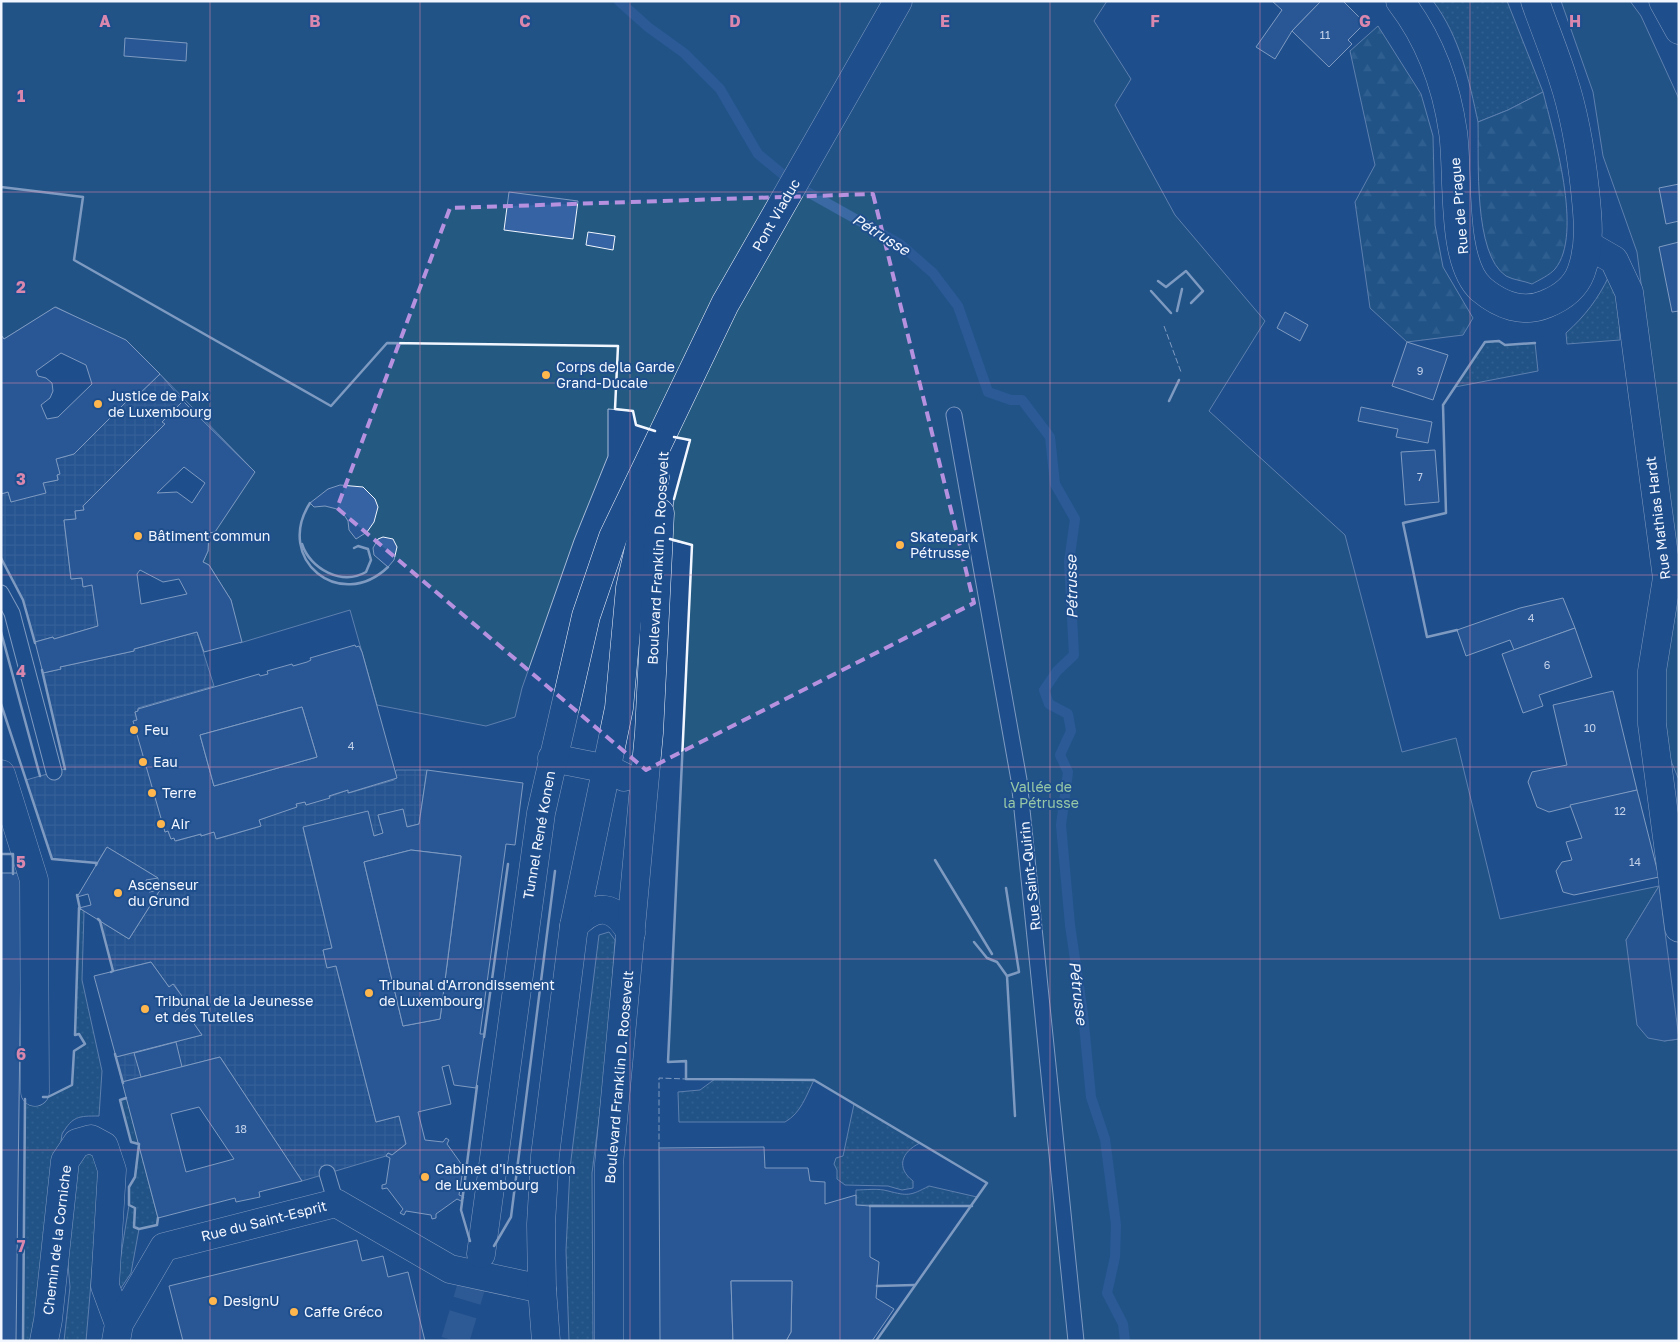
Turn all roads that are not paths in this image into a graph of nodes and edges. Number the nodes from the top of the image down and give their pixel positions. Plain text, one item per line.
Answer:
1 (898, 1) edge
2 (1400, 1) edge
3 (1535, 1) edge
4 (1663, 1) edge
5 (1679, 30) edge
6 (1588, 245) junction
7 (954, 414) dead end
8 (664, 434) junction
9 (1, 594) edge
10 (552, 758) junction
11 (608, 769) junction
12 (54, 772) dead end
13 (1, 774) edge
14 (642, 813) junction
15 (574, 926) junction
16 (1679, 928) edge
17 (631, 933) junction
18 (34, 1092) dead end
19 (327, 1173) dead end
20 (336, 1203) junction
21 (481, 1254) tunnel mouth
22 (542, 1289) junction
23 (118, 1332) edge
24 (44, 1341) edge
25 (546, 1341) edge
26 (609, 1341) edge
27 (1076, 1341) edge

1 - 8 main road, Pont Viaduc
2 - 6 main road, Rue de Prague
3 - 6 main road, Rue de Prague
4 - 5 main road
6 - 16 main road, Rue Mathias Hardt
7 - 27 lane, Rue Saint-Quirin
8 - 10 main road, Tunnel René Konen
8 - 11 main road, Boulevard Franklin D. Roosevelt
8 - 14 main road, Boulevard Franklin D. Roosevelt
9 - 12 lane
10 - 11 main road
10 - 21 main road, Tunnel René Konen
11 - 14 main road, Boulevard Franklin D. Roosevelt
11 - 15 main road, Boulevard Franklin D. Roosevelt
13 - 18 main road
14 - 17 main road, Boulevard Franklin D. Roosevelt
15 - 17 main road
15 - 22 main road, Boulevard Franklin D. Roosevelt
17 - 26 main road, Boulevard Franklin D. Roosevelt
19 - 20 lane
20 - 22 main road, Rue du Saint-Esprit
20 - 23 main road, Rue du Saint-Esprit
22 - 25 main road, Boulevard Franklin D. Roosevelt
23 - 24 main road, Chemin de la Corniche

